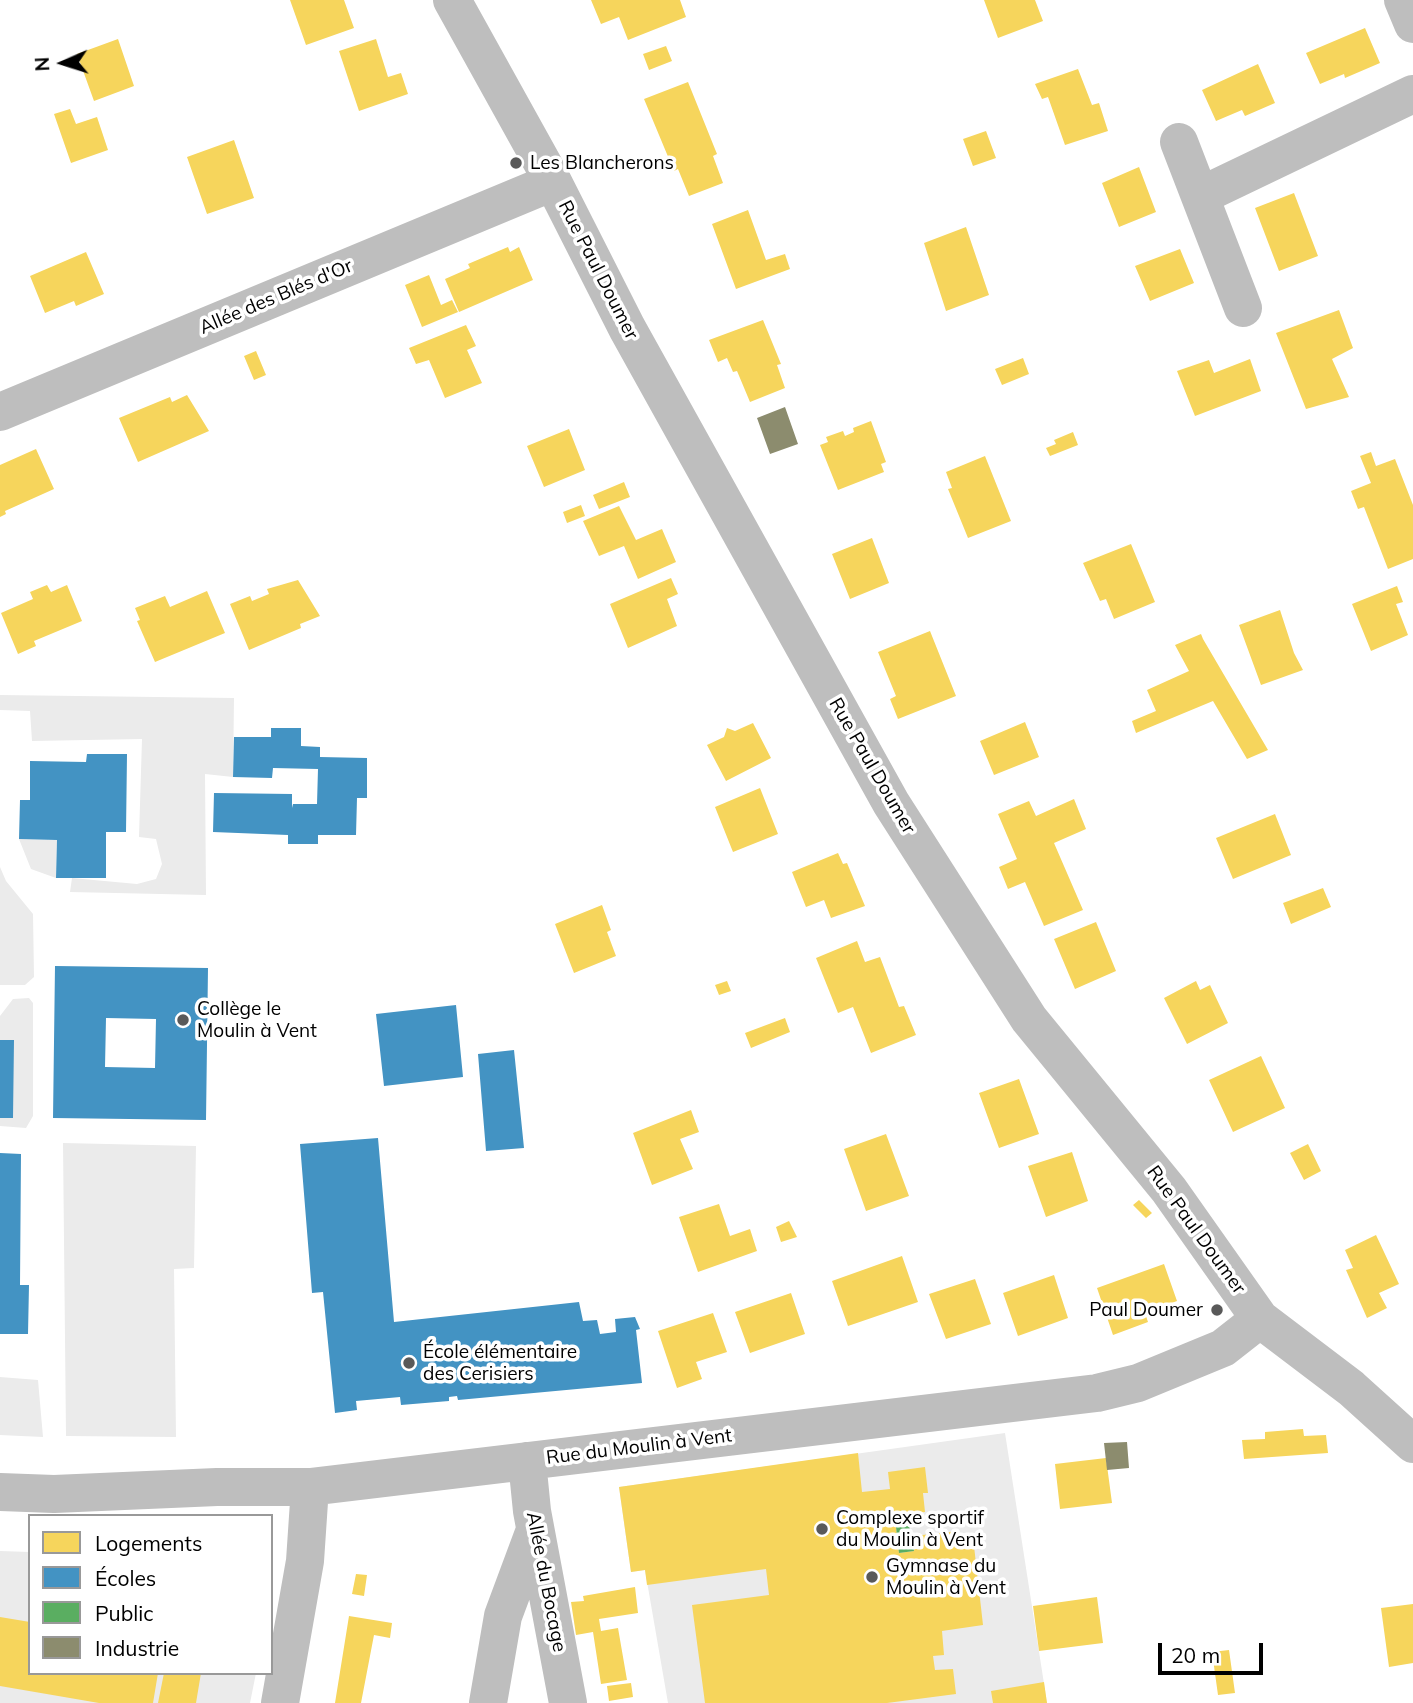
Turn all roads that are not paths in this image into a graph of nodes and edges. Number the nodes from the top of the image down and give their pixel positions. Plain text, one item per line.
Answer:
1 (452, 0) edge
2 (1403, 0) edge
3 (1413, 24) edge
4 (1413, 94) edge
5 (1179, 142) dead end
6 (553, 182) junction
7 (1200, 196) junction
8 (1243, 308) dead end
9 (0, 412) edge
10 (1260, 1319) junction
11 (1413, 1444) edge
12 (527, 1461) junction
13 (310, 1487) junction
14 (0, 1492) edge
15 (535, 1530) junction
16 (280, 1703) edge
17 (488, 1703) edge
18 (568, 1703) edge

1 - 6 street, Rue Paul Doumer
2 - 3 street
4 - 7 street
5 - 7 street
6 - 9 street, Allée des Blés d'Or
6 - 10 street, Rue Paul Doumer
7 - 8 street
10 - 11 street, Rue Paul Doumer
10 - 12 street, Rue du Moulin à Vent
12 - 13 street, Rue du Moulin à Vent
12 - 15 street, Allée du Bocage
13 - 14 street, Rue du Moulin à Vent
13 - 16 street
15 - 17 street
15 - 18 street, Allée du Bocage

